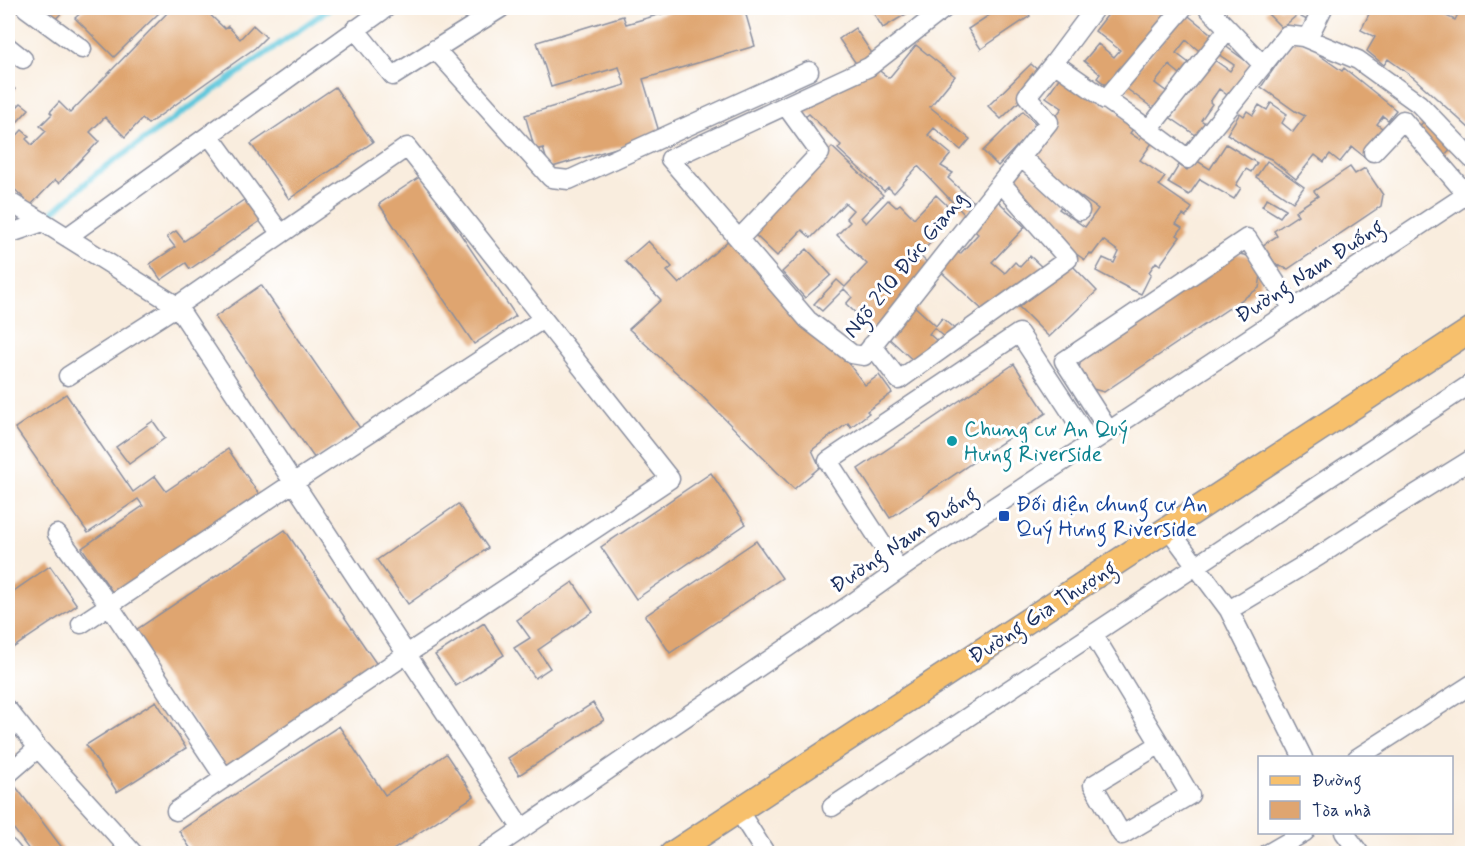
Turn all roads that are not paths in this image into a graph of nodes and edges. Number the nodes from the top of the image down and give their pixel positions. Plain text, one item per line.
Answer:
1 (26, 8) edge
2 (386, 8) edge
3 (501, 8) edge
4 (945, 8) edge
5 (1095, 8) edge
6 (1183, 8) edge
7 (1208, 8) edge
8 (1323, 8) edge
9 (355, 29) junction
10 (1228, 29) junction
11 (1303, 37) junction
12 (8, 47) edge
13 (82, 49) dead end
14 (435, 49) junction
15 (23, 59) dead end
16 (1054, 63) junction
17 (1263, 65) junction
18 (809, 71) dead end
19 (1105, 100) junction
20 (786, 106) junction
21 (1149, 129) junction
22 (209, 135) junction
23 (1373, 152) dead end
24 (1021, 157) junction
25 (1473, 159) edge
26 (1001, 183) junction
27 (1470, 193) edge
28 (8, 201) edge
29 (1080, 211) dead end
30 (43, 222) junction
31 (8, 234) edge
32 (281, 234) junction
33 (67, 237) junction
34 (739, 239) junction
35 (177, 306) junction
36 (1293, 309) junction
37 (543, 319) junction
38 (1473, 329) edge
39 (872, 345) junction
40 (68, 376) dead end
41 (1473, 383) edge
42 (1109, 431) junction
43 (1091, 443) junction
44 (1473, 459) edge
45 (292, 483) junction
46 (1168, 528) junction
47 (57, 534) dead end
48 (1197, 566) junction
49 (899, 570) junction
50 (109, 605) junction
51 (1229, 610) junction
52 (81, 624) dead end
53 (1093, 634) junction
54 (407, 654) junction
55 (1473, 684) edge
56 (8, 710) edge
57 (1160, 744) junction
58 (38, 748) junction
59 (1302, 756) edge
60 (1360, 756) edge
61 (8, 774) edge
62 (224, 777) junction
63 (832, 807) dead end
64 (738, 810) junction
65 (176, 811) dead end
66 (522, 829) junction
67 (1302, 834) edge
68 (1345, 834) edge
69 (8, 848) edge
70 (13, 854) edge
71 (134, 854) edge
72 (485, 854) edge
73 (672, 854) edge
74 (766, 854) edge
75 (1267, 854) edge
76 (1360, 854) edge

1 - 13 street
2 - 9 street
3 - 14 street
4 - 20 street, Ngõ 210 Đức Giang
5 - 16 street
6 - 19 street
7 - 10 street
8 - 11 street
9 - 14 street
9 - 22 street
10 - 17 street
10 - 21 street
11 - 17 street
11 - 25 street
12 - 15 street
14 - 18 street
16 - 19 street
16 - 24 street, Ngõ 210 Đức Giang
17 - 21 street
19 - 21 street
20 - 34 street
20 - 34 street, Ngõ 210 Đức Giang
22 - 32 street
22 - 33 street
23 - 27 street
24 - 26 street, Ngõ 210 Đức Giang
24 - 29 street
26 - 39 street, Ngõ 210 Đức Giang
26 - 39 street
27 - 36 street, Đường Nam Đuống
28 - 30 street
30 - 31 street
30 - 33 street
32 - 35 street
32 - 37 street
33 - 35 street
34 - 39 street, Ngõ 210 Đức Giang
35 - 40 street
35 - 45 street
36 - 42 street, Đường Nam Đuống
36 - 42 street
37 - 45 street
37 - 54 street
38 - 46 main road, Đường Gia Thượng
41 - 48 street
42 - 43 street, Đường Nam Đuống
43 - 49 street, Đường Nam Đuống
43 - 49 street
44 - 51 street
45 - 50 street
45 - 54 street
46 - 48 street
46 - 64 main road, Đường Gia Thượng
47 - 50 street
48 - 51 street
48 - 53 street
49 - 66 street, Đường Nam Đuống
50 - 52 street
50 - 62 street
51 - 59 street
53 - 57 street
53 - 63 street
54 - 62 street
54 - 66 street
55 - 60 street
56 - 58 street
57 - 57 street
58 - 61 street
58 - 71 street
62 - 65 street
64 - 73 main road, Đường Gia Thượng
64 - 74 street
66 - 72 street, Đường Nam Đuống
67 - 75 street
68 - 76 street
69 - 70 street

